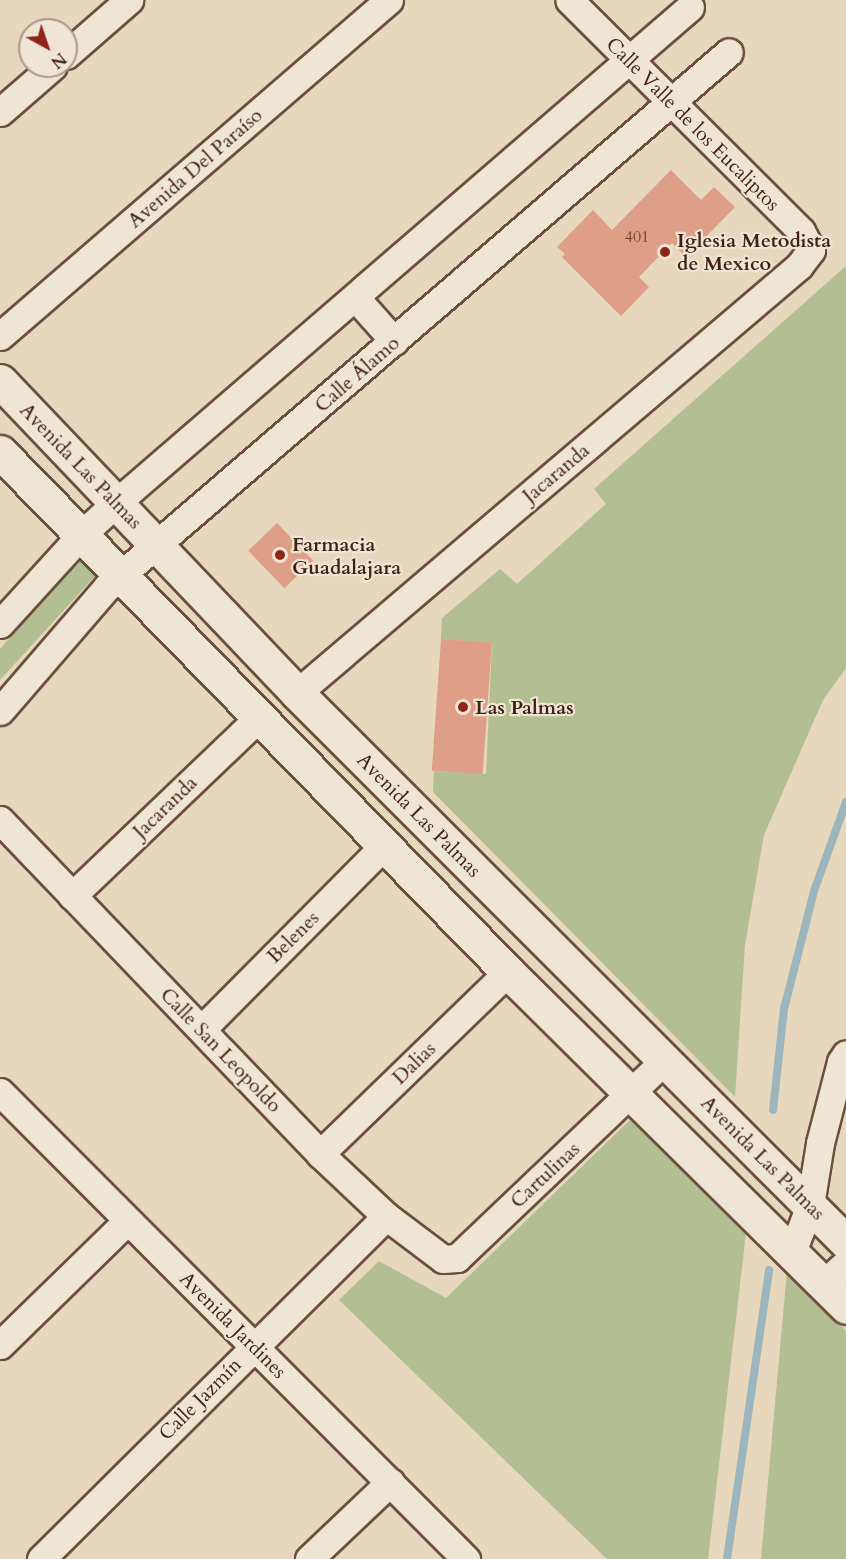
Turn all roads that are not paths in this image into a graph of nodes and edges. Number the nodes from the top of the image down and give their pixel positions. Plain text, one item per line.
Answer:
1 (129, 0) edge
2 (389, 0) edge
3 (569, 0) edge
4 (690, 7) dead end
5 (78, 45) edge
6 (729, 52) dead end
7 (629, 61) junction
8 (39, 78) edge
9 (670, 103) junction
10 (0, 112) edge
11 (811, 250) joint
12 (355, 297) junction
13 (0, 336) edge
14 (394, 341) junction
15 (0, 381) edge
16 (0, 452) edge
17 (117, 502) junction
18 (82, 534) junction
19 (158, 546) junction
20 (122, 576) junction
21 (0, 624) edge
22 (297, 693) junction
23 (0, 711) edge
24 (258, 718) junction
25 (0, 820) edge
26 (384, 846) junction
27 (72, 896) junction
28 (508, 972) junction
29 (202, 1029) junction
30 (846, 1054) edge
31 (666, 1059) junction
32 (0, 1092) edge
33 (632, 1093) junction
34 (320, 1154) junction
35 (810, 1205) junction
36 (386, 1216) junction
37 (127, 1221) junction
38 (846, 1242) edge
39 (792, 1252) junction
40 (457, 1258) joint
41 (835, 1273) edge
42 (846, 1307) edge
43 (0, 1345) edge
44 (254, 1345) junction
45 (390, 1482) junction
46 (41, 1559) edge
47 (309, 1559) edge
48 (466, 1559) edge

1 - 5 street
2 - 13 street, Avenida Del Paraíso
3 - 7 street, Calle Valle de los Eucaliptos
4 - 7 street
6 - 9 street, Calle Álamo
7 - 9 street, Calle Valle de los Eucaliptos
7 - 12 street
8 - 10 street
9 - 11 street, Calle Valle de los Eucaliptos
9 - 14 street, Calle Álamo
11 - 22 street, Jacaranda
12 - 14 street
12 - 17 street
14 - 19 street, Calle Álamo
15 - 17 street, Avenida Las Palmas
16 - 18 street
17 - 18 street
17 - 19 street, Avenida Las Palmas
18 - 20 street
18 - 21 street
19 - 20 street, Calle Álamo
19 - 22 street, Avenida Las Palmas
20 - 23 street, Calle Álamo
20 - 24 street
22 - 31 street, Avenida Las Palmas
24 - 26 street
24 - 27 street, Jacaranda
25 - 27 street, Calle San Leopoldo
26 - 28 street
26 - 29 street, Belenes
27 - 29 street, Calle San Leopoldo
28 - 33 street
28 - 34 street, Dalias
29 - 34 street, Calle San Leopoldo
30 - 35 street
31 - 33 street, Cartulinas
31 - 35 street, Avenida Las Palmas
32 - 37 street, Avenida Jardines
33 - 39 street
33 - 40 street, Cartulinas
34 - 36 street, Calle San Leopoldo
35 - 38 street, Avenida Las Palmas
35 - 39 street
36 - 40 street, Calle San Leopoldo
36 - 44 street, Calle Jazmín
37 - 43 street
37 - 44 street, Avenida Jardines
39 - 41 street
41 - 42 street
44 - 45 street, Avenida Jardines
44 - 46 street, Calle Jazmín
45 - 47 street
45 - 48 street, Avenida Jardines

